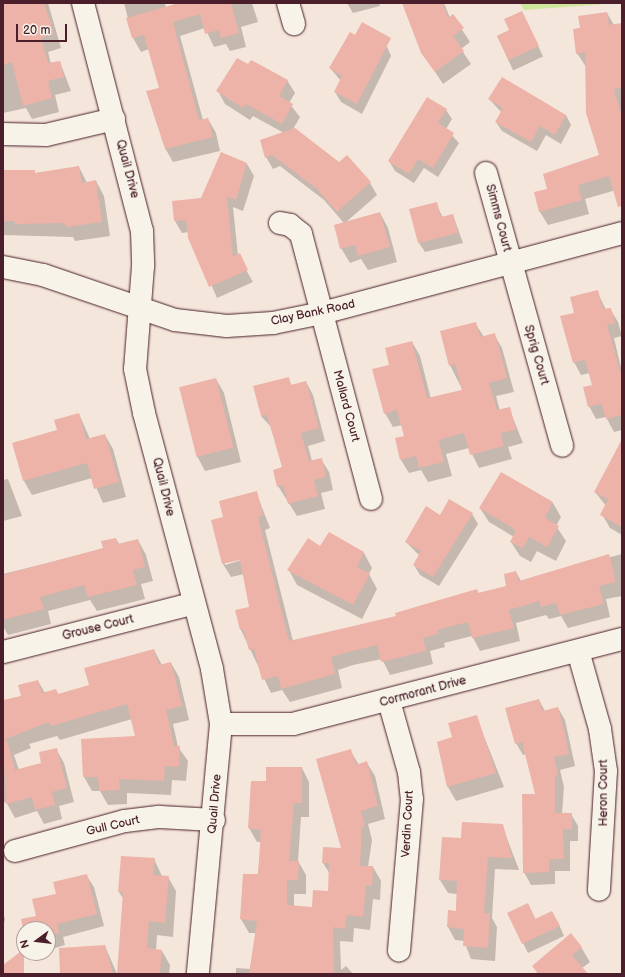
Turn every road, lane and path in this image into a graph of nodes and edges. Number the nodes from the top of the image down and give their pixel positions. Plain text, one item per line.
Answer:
1 (83, 3) edge
2 (288, 3) edge
3 (294, 24) dead end
4 (114, 120) junction
5 (3, 134) edge
6 (486, 173) dead end
7 (280, 223) dead end
8 (622, 233) edge
9 (510, 263) junction
10 (3, 266) edge
11 (139, 307) junction
12 (322, 313) junction
13 (562, 446) dead end
14 (371, 499) dead end
15 (192, 604) junction
16 (622, 639) edge
17 (578, 651) junction
18 (3, 652) edge
19 (388, 701) junction
20 (221, 724) junction
21 (214, 820) junction
22 (14, 851) dead end
23 (599, 890) dead end
24 (399, 950) dead end
25 (198, 974) edge

1 - 4 street, Quail Drive
2 - 3 street
4 - 5 street
4 - 11 street, Quail Drive
6 - 9 street, Simms Court
7 - 12 street, Mallard Court
8 - 9 street, Clay Bank Road
9 - 12 street, Clay Bank Road
9 - 13 street, Sprig Court
10 - 11 street, Clay Bank Road
11 - 12 street, Clay Bank Road
11 - 15 street, Quail Drive
12 - 14 street, Mallard Court
15 - 18 street, Grouse Court
15 - 20 street, Quail Drive
16 - 17 street, Cormorant Drive
17 - 19 street, Cormorant Drive
17 - 23 street, Heron Court
19 - 20 street, Cormorant Drive
19 - 24 street, Verdin Court
20 - 21 street, Quail Drive
21 - 22 street, Gull Court
21 - 25 street, Quail Drive

